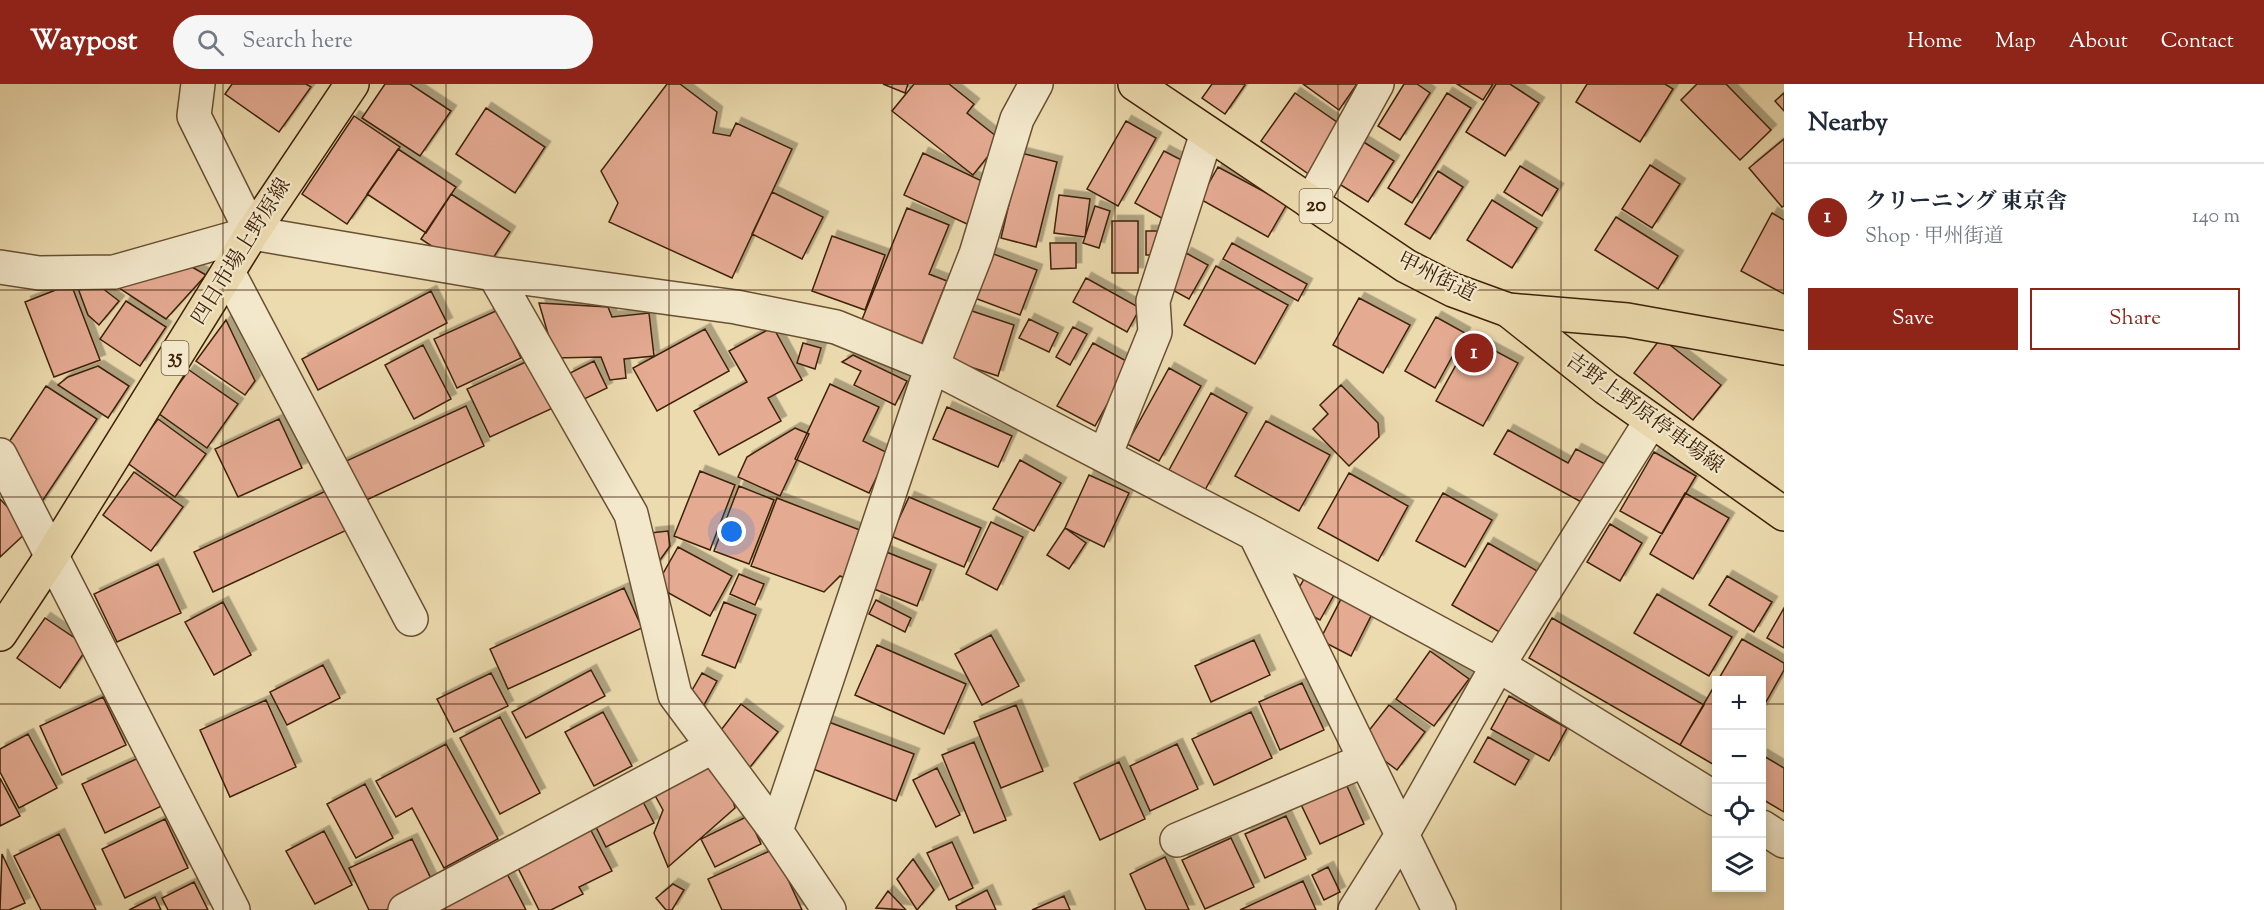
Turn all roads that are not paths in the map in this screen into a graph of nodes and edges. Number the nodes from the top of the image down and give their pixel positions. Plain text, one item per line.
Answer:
1 (198, 84) edge
2 (352, 84) edge
3 (1036, 84) edge
4 (1135, 84) edge
5 (1377, 84) edge
6 (1207, 133) junction
7 (1311, 203) junction
8 (252, 233) junction
9 (0, 267) edge
10 (228, 272) junction
11 (494, 274) junction
12 (1508, 310) junction
13 (1784, 348) edge
14 (933, 366) junction
15 (1651, 421) junction
16 (0, 455) edge
17 (1105, 455) junction
18 (1784, 514) edge
19 (1255, 534) junction
20 (51, 557) junction
21 (411, 619) dead end
22 (0, 634) edge
23 (1498, 664) junction
24 (712, 747) junction
25 (1365, 760) junction
26 (1712, 797) edge
27 (1766, 830) edge
28 (776, 831) junction
29 (1402, 835) junction
30 (1177, 840) dead end
31 (1784, 841) edge
32 (233, 910) edge
33 (405, 910) edge
34 (829, 910) edge
35 (1355, 910) edge
36 (1438, 910) edge

1 - 8 street
2 - 8 main road, 四日市場上野原線 / 35
3 - 14 street
4 - 6 main road, 甲州街道 / 20
5 - 7 street
6 - 7 main road, 甲州街道 / 20
6 - 17 street
7 - 12 main road, 甲州街道 / 20
8 - 9 street
8 - 10 main road, 四日市場上野原線 / 35
8 - 11 street
10 - 20 main road, 四日市場上野原線 / 35
10 - 21 street
11 - 14 street
11 - 24 street
12 - 13 main road, 甲州街道 / 20
12 - 15 main road, 吉野上野原停車場線
14 - 17 street
14 - 28 street
15 - 18 main road, 吉野上野原停車場線
15 - 23 street
16 - 20 street
17 - 19 street
19 - 23 street
19 - 25 street
20 - 22 main road, 四日市場上野原線 / 35
20 - 32 street
23 - 26 street
23 - 29 street
24 - 28 street
24 - 33 street
25 - 29 street
25 - 30 street
27 - 31 street
28 - 34 street
29 - 35 street
29 - 36 street

